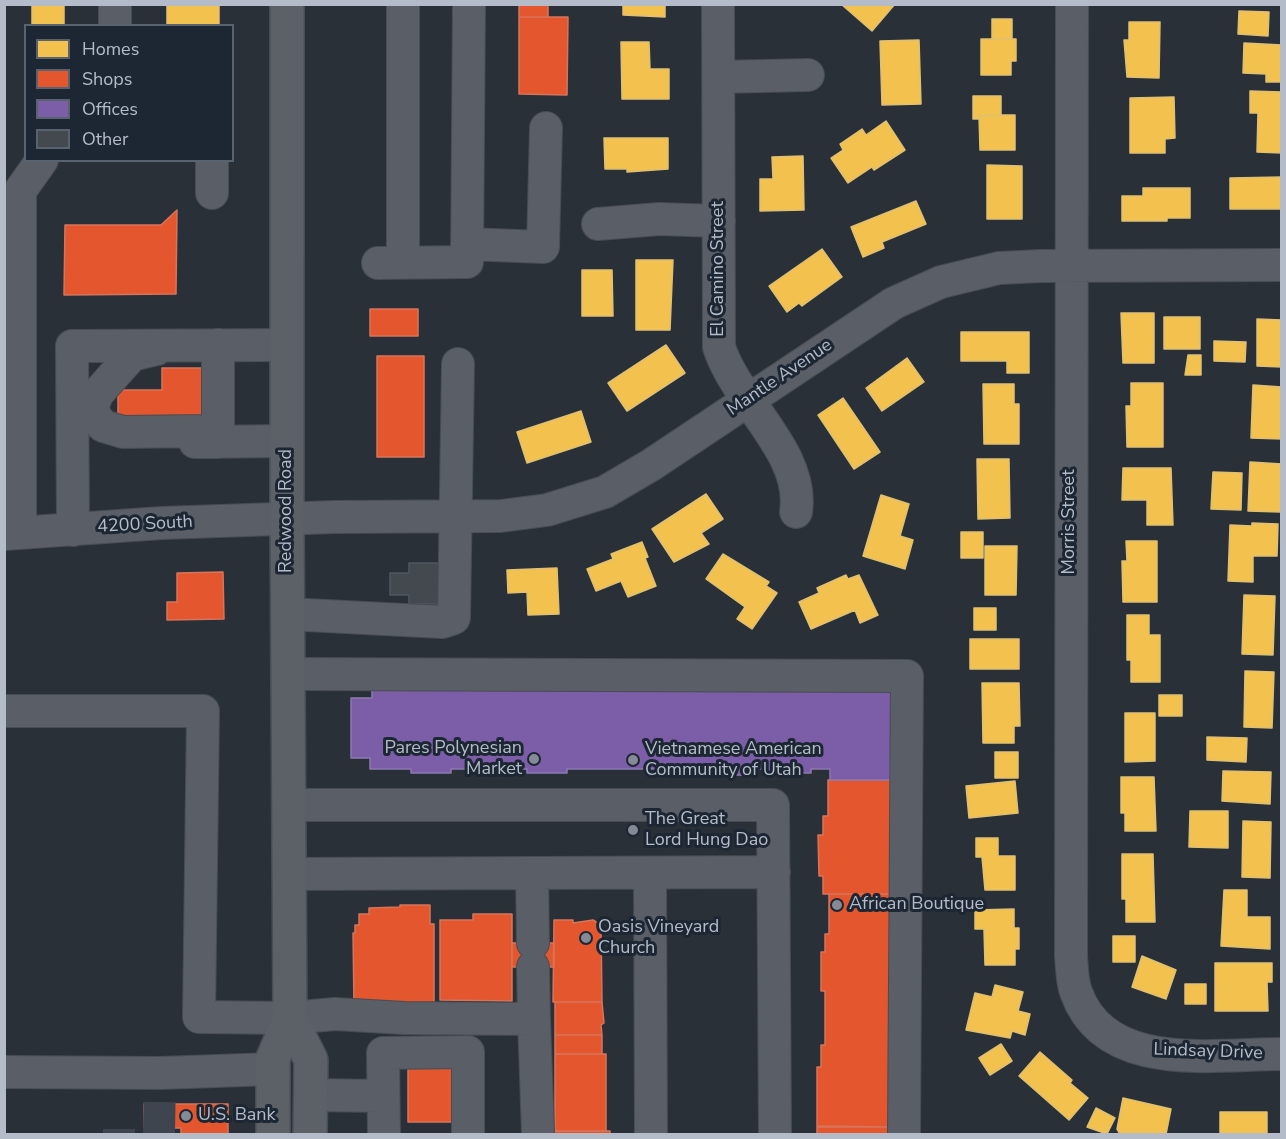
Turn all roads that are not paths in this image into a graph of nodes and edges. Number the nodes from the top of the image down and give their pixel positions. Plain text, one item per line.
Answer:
1 (115, 4) edge
2 (287, 4) edge
3 (403, 4) edge
4 (469, 4) edge
5 (718, 4) edge
6 (1072, 4) edge
7 (115, 24) edge
8 (808, 75) dead end
9 (719, 77) junction
10 (546, 128) dead end
11 (41, 162) edge
12 (212, 162) edge
13 (212, 193) dead end
14 (719, 221) junction
15 (598, 224) dead end
16 (467, 244) junction
17 (1281, 265) edge
18 (1070, 266) junction
19 (169, 345) junction
20 (218, 345) junction
21 (287, 345) junction
22 (458, 364) dead end
23 (747, 400) junction
24 (287, 441) junction
25 (217, 442) junction
26 (74, 444) junction
27 (13, 459) edge
28 (796, 512) dead end
29 (457, 517) junction
30 (287, 519) junction
31 (73, 530) junction
32 (12, 534) edge
33 (287, 614) junction
34 (288, 674) junction
35 (4, 711) edge
36 (290, 805) junction
37 (774, 872) junction
38 (532, 873) junction
39 (650, 873) junction
40 (291, 874) junction
41 (290, 1018) junction
42 (534, 1019) junction
43 (1102, 1031) joint
44 (1281, 1054) edge
45 (273, 1069) junction
46 (4, 1072) edge
47 (310, 1095) junction
48 (383, 1096) junction
49 (273, 1134) edge
50 (310, 1134) edge
51 (384, 1134) edge
52 (468, 1134) edge
53 (538, 1134) edge
54 (651, 1134) edge
55 (775, 1134) edge
56 (904, 1134) edge

1 - 7 street
2 - 21 main road, Redwood Road
3 - 16 street
4 - 16 street
5 - 9 street, El Camino Street
6 - 18 street, Morris Street
8 - 9 street
9 - 14 street, El Camino Street
10 - 16 street
11 - 27 street
12 - 13 street
14 - 15 street
14 - 23 street, El Camino Street
17 - 18 street, Mantle Avenue
18 - 23 street, Mantle Avenue
18 - 43 street, Morris Street
19 - 20 street
19 - 25 street
19 - 26 street
20 - 21 street
20 - 25 street
21 - 24 main road, Redwood Road
22 - 29 street
23 - 28 street, El Camino Street
23 - 29 street, Mantle Avenue
24 - 25 street
24 - 30 main road, Redwood Road
25 - 26 street
26 - 31 street
27 - 32 street
29 - 30 street, Mantle Avenue
29 - 33 street
30 - 31 street, 4200 South
30 - 33 main road, Redwood Road
31 - 32 street, 4200 South
33 - 34 main road, Redwood Road
34 - 36 main road, Redwood Road
34 - 56 street
35 - 41 street
36 - 37 street
36 - 40 main road, Redwood Road
37 - 39 street
37 - 55 street
38 - 39 street
38 - 40 street
38 - 42 street
39 - 54 street
40 - 41 main road, Redwood Road
41 - 42 street
41 - 45 main road, Redwood Road
41 - 47 main road, Redwood Road
42 - 53 street
43 - 44 street, Lindsay Drive
45 - 46 street
45 - 49 main road, Redwood Road
47 - 48 street
47 - 50 main road, Redwood Road
48 - 51 street
48 - 52 street

